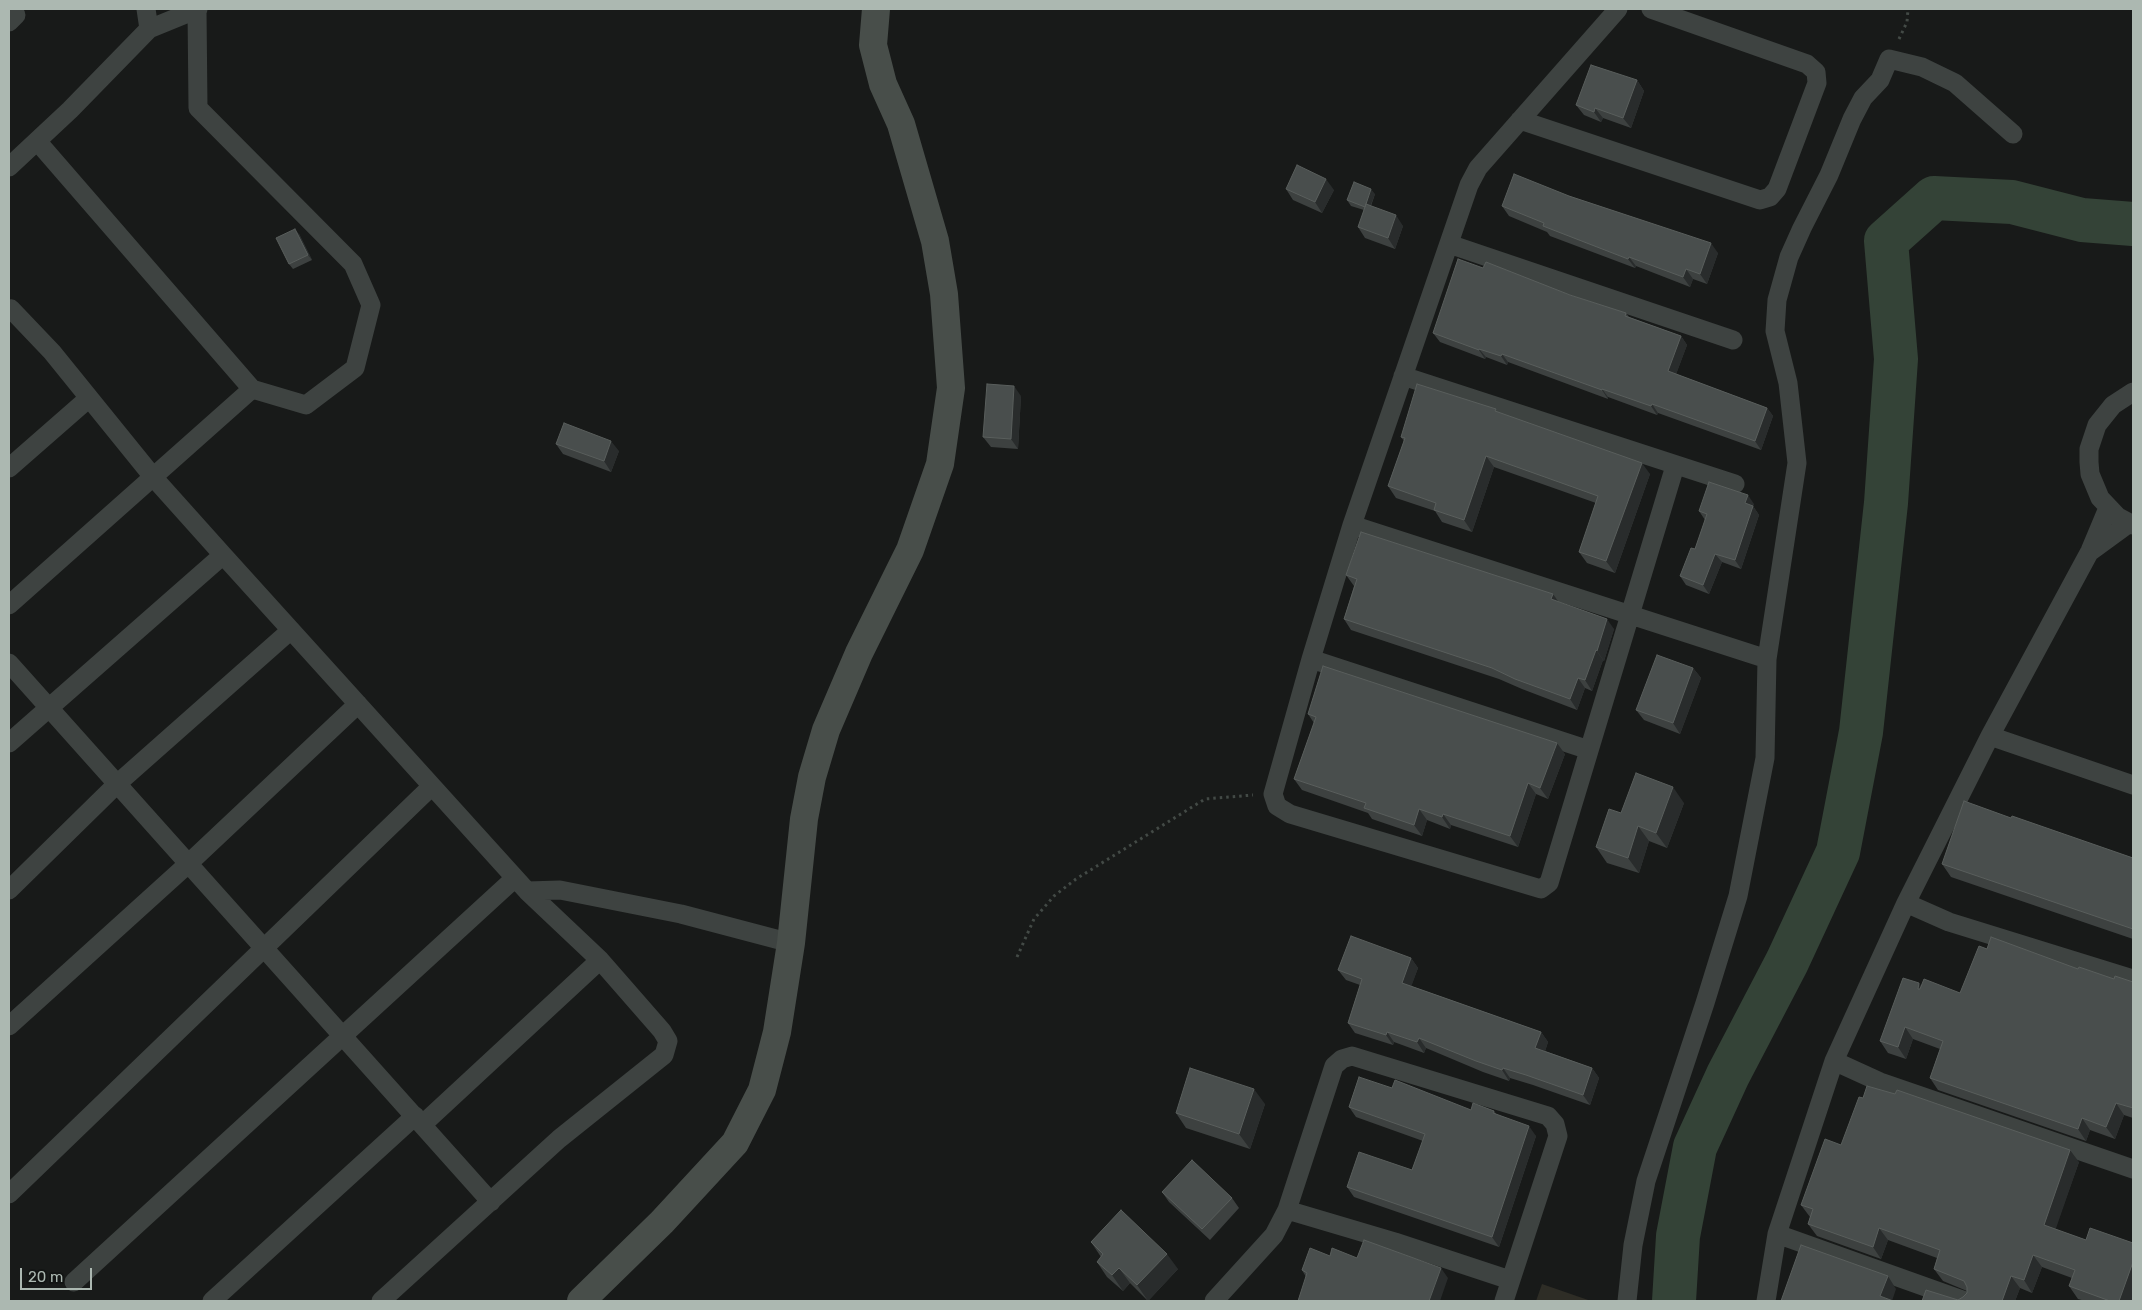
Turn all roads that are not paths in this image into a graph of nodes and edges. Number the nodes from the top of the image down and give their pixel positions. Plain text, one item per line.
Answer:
1 (146, 9) edge
2 (197, 9) edge
3 (876, 9) edge
4 (1618, 9) edge
5 (1651, 9) edge
6 (150, 28) junction
7 (1520, 120) junction
8 (2013, 134) dead end
9 (37, 141) junction
10 (9, 167) edge
11 (1449, 244) junction
12 (9, 309) edge
13 (1733, 340) dead end
14 (1403, 376) junction
15 (252, 389) junction
16 (2133, 392) edge
17 (89, 398) junction
18 (1674, 466) junction
19 (9, 468) edge
20 (154, 478) junction
21 (1735, 484) dead end
22 (2108, 508) junction
23 (2131, 524) edge
24 (1352, 525) junction
25 (2090, 551) junction
26 (223, 555) junction
27 (9, 605) edge
28 (1630, 614) junction
29 (291, 630) junction
30 (1767, 659) junction
31 (1311, 660) junction
32 (9, 663) edge
33 (358, 704) junction
34 (48, 708) junction
35 (1990, 736) junction
36 (9, 743) edge
37 (1589, 750) junction
38 (117, 784) junction
39 (2133, 785) edge
40 (432, 786) junction
41 (188, 864) junction
42 (521, 884) junction
43 (9, 890) edge
44 (1906, 903) junction
45 (791, 943) junction
46 (264, 949) junction
47 (600, 960) junction
48 (2133, 978) edge
49 (9, 1026) edge
50 (342, 1036) junction
51 (1834, 1061) junction
52 (419, 1120) junction
53 (2133, 1169) edge
54 (9, 1194) edge
55 (491, 1202) junction
56 (1287, 1210) junction
57 (1777, 1234) junction
58 (1510, 1280) junction
59 (74, 1282) dead end
60 (212, 1301) edge
61 (381, 1301) edge
62 (581, 1301) edge
63 (1214, 1301) edge
64 (1504, 1301) edge
65 (1627, 1301) edge
66 (1766, 1301) edge
67 (1965, 1301) edge

1 - 6 street
2 - 6 street
2 - 15 street
3 - 45 main road
4 - 7 street
5 - 7 street
6 - 9 street
7 - 11 street
8 - 30 street
9 - 10 street
9 - 15 street
11 - 13 street
11 - 14 street
12 - 17 street
14 - 18 street
14 - 24 street
15 - 20 street
16 - 22 street
17 - 19 street
17 - 20 street
18 - 21 street
18 - 28 street
20 - 26 street
20 - 27 street
22 - 23 street
22 - 25 street
23 - 25 street
24 - 28 street
24 - 31 street
25 - 35 street
26 - 29 street
26 - 34 street
28 - 30 street
28 - 37 street
29 - 33 street
29 - 38 street
30 - 65 street
31 - 37 street
31 - 37 street
32 - 34 street
33 - 40 street
33 - 41 street
34 - 36 street
34 - 38 street
35 - 39 street
35 - 44 street
38 - 41 street
38 - 43 street
40 - 42 street
40 - 46 street
41 - 46 street
41 - 49 street
42 - 45 street
42 - 47 street
42 - 50 street
44 - 48 street
44 - 51 street
45 - 62 main road
46 - 50 street
46 - 54 street
47 - 52 street
47 - 55 street
50 - 52 street
50 - 59 street
51 - 53 street
51 - 57 street
52 - 55 street
52 - 60 street
55 - 61 street
56 - 58 street
56 - 58 street
56 - 63 street
57 - 66 street
57 - 67 street
58 - 64 street

